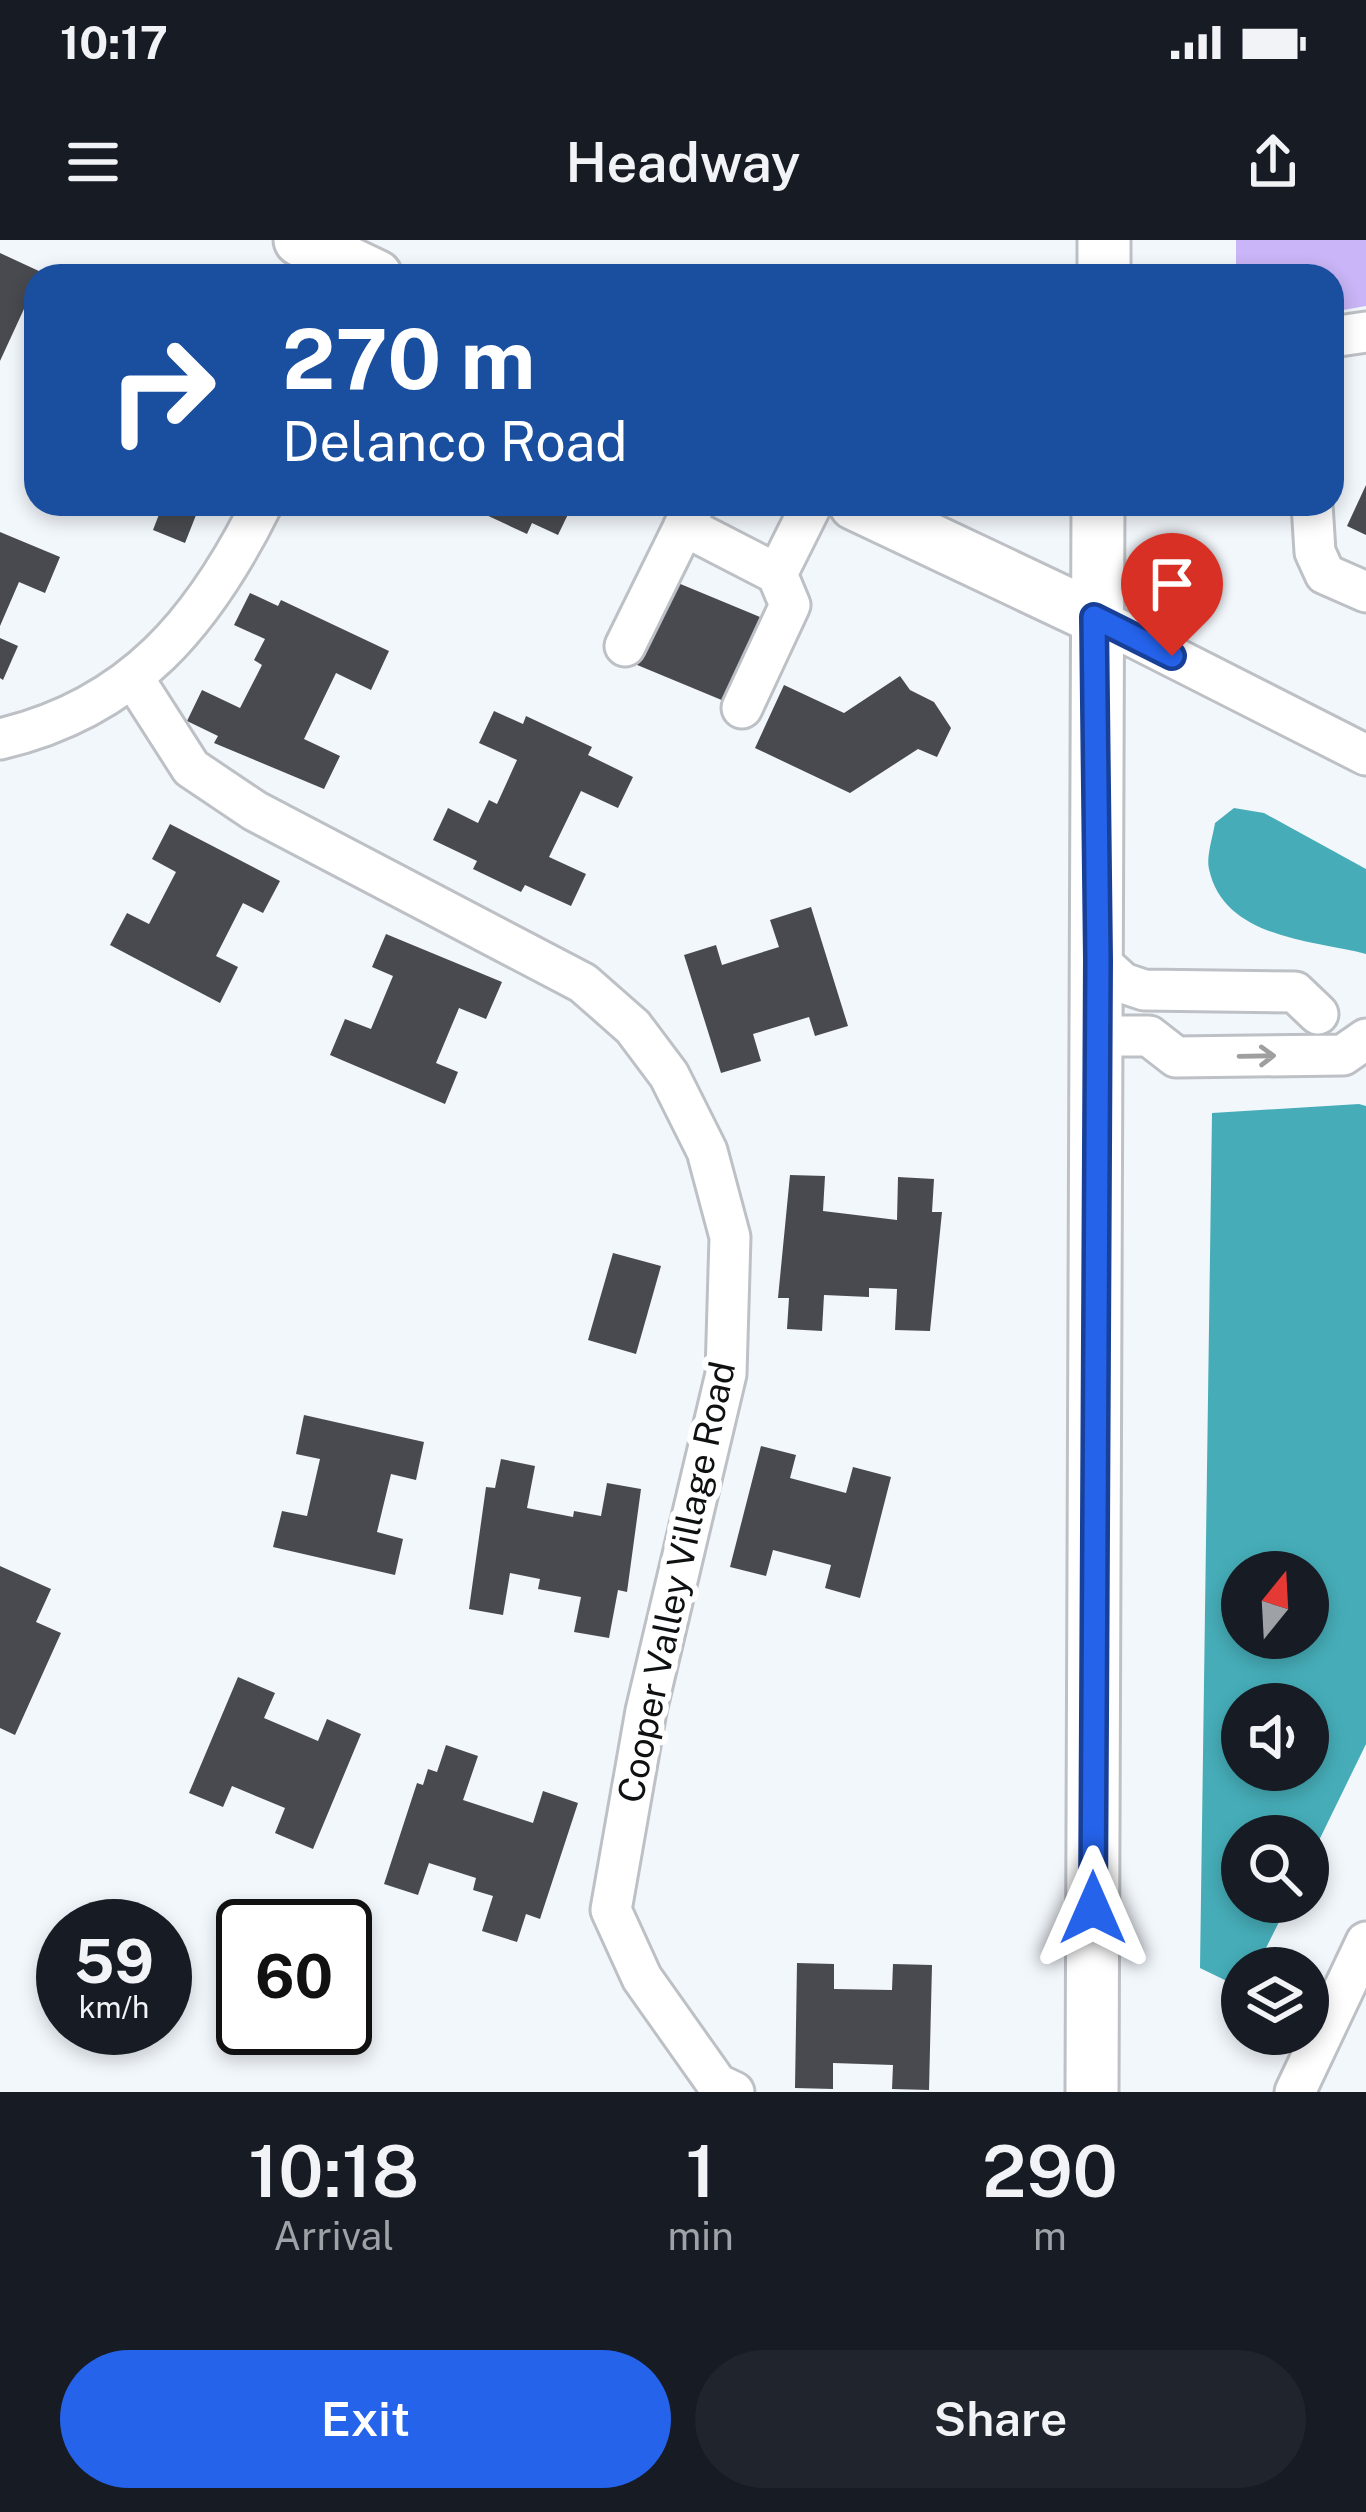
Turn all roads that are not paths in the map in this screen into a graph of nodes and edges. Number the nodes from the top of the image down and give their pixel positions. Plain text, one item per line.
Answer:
1 (300, 240) edge
2 (349, 264) edge
3 (255, 516) edge
4 (690, 516) edge
5 (691, 516) edge
6 (806, 516) edge
7 (880, 516) edge
8 (1098, 516) edge
9 (1313, 516) edge
10 (777, 574) junction
11 (1366, 592) edge
12 (1094, 617) junction
13 (625, 646) dead end
14 (134, 679) junction
15 (742, 708) dead end
16 (0, 739) edge
17 (1366, 755) edge
18 (1098, 960) junction
19 (1318, 1014) junction
20 (1098, 1036) junction
21 (1149, 1036) junction
22 (1366, 1036) edge
23 (1366, 1942) edge
24 (734, 2092) edge
25 (1092, 2092) edge
26 (1295, 2092) edge

1 - 2 main road
3 - 14 street
4 - 13 street
5 - 10 street
6 - 10 street
7 - 12 main road
8 - 12 main road
9 - 11 street
10 - 15 street
12 - 17 street
12 - 18 main road
14 - 16 street
14 - 24 street, Cooper Valley Village Road
18 - 19 street
18 - 20 main road
19 - 21 street
19 - 22 street
20 - 21 street
20 - 25 main road
21 -> 22 street
23 - 26 street

